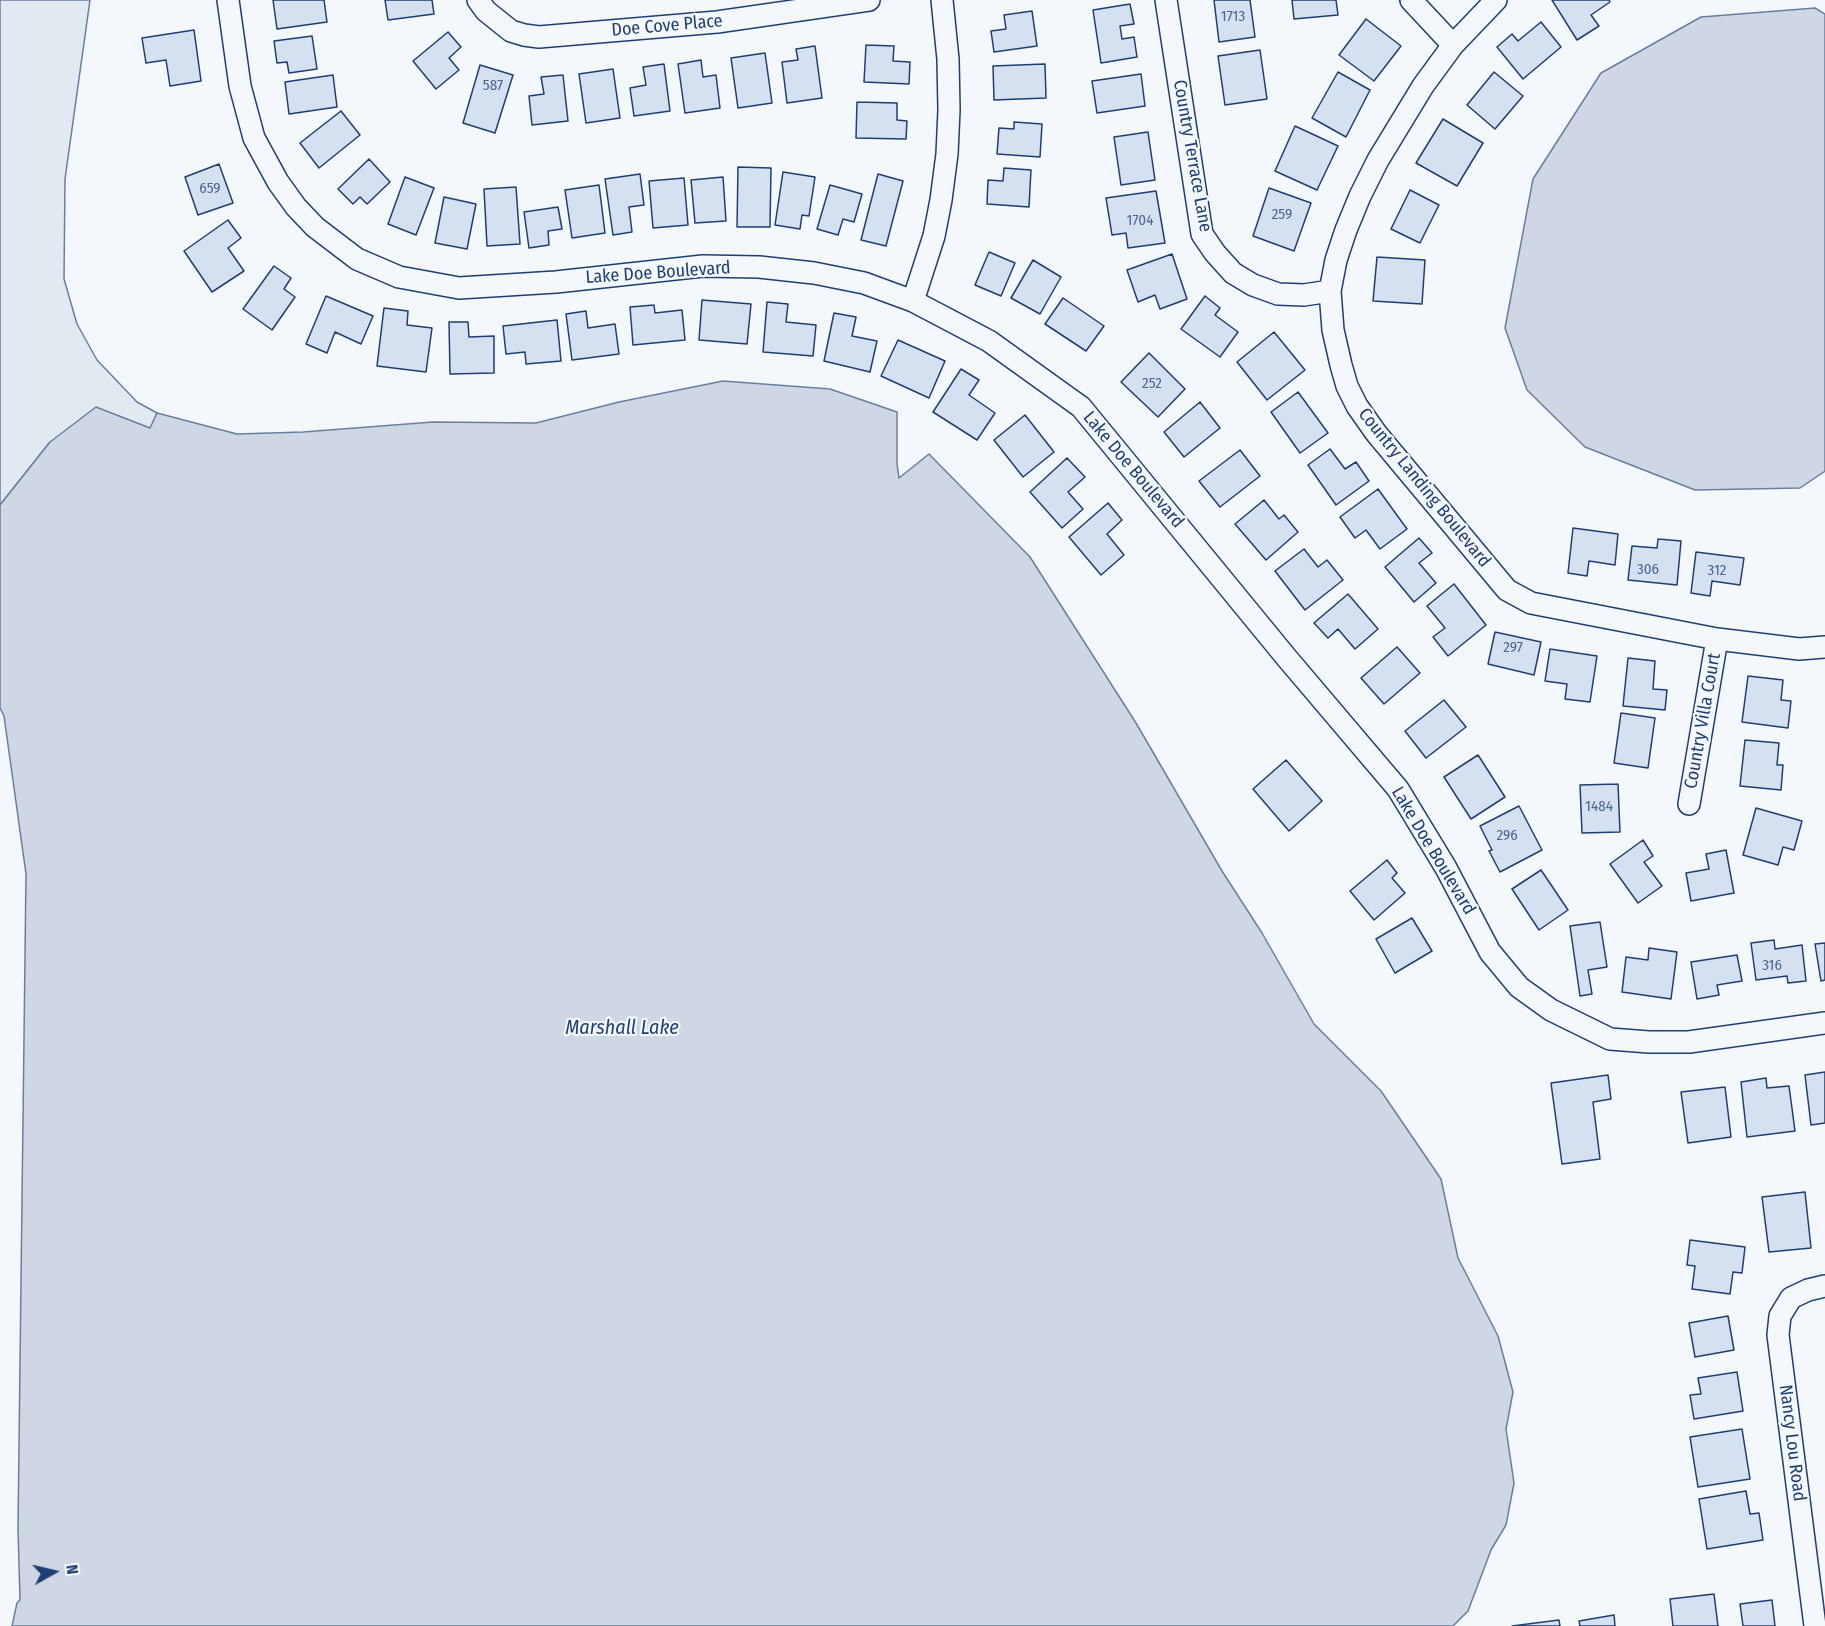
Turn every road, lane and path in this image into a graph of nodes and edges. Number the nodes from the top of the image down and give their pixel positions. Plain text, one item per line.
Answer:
1 (228, 0) edge
2 (478, 0) edge
3 (869, 0) edge
4 (942, 0) edge
5 (1166, 0) edge
6 (1411, 0) edge
7 (1496, 0) edge
8 (1453, 45) junction
9 (1330, 291) junction
10 (913, 301) junction
11 (1718, 639) junction
12 (1825, 647) edge
13 (1689, 804) dead end
14 (1825, 1023) edge
15 (1825, 1286) edge
16 (1815, 1626) edge

1 - 10 street, Lake Doe Boulevard
2 - 3 street, Doe Cove Place
4 - 10 street
5 - 9 street, Country Terrace Lane
6 - 8 street
7 - 8 street, Country Landing Boulevard
8 - 9 street, Country Landing Boulevard
9 - 11 street, Country Landing Boulevard
10 - 14 street, Lake Doe Boulevard
11 - 12 street, Country Landing Boulevard
11 - 13 street, Country Villa Court
15 - 16 street, Nancy Lou Road

